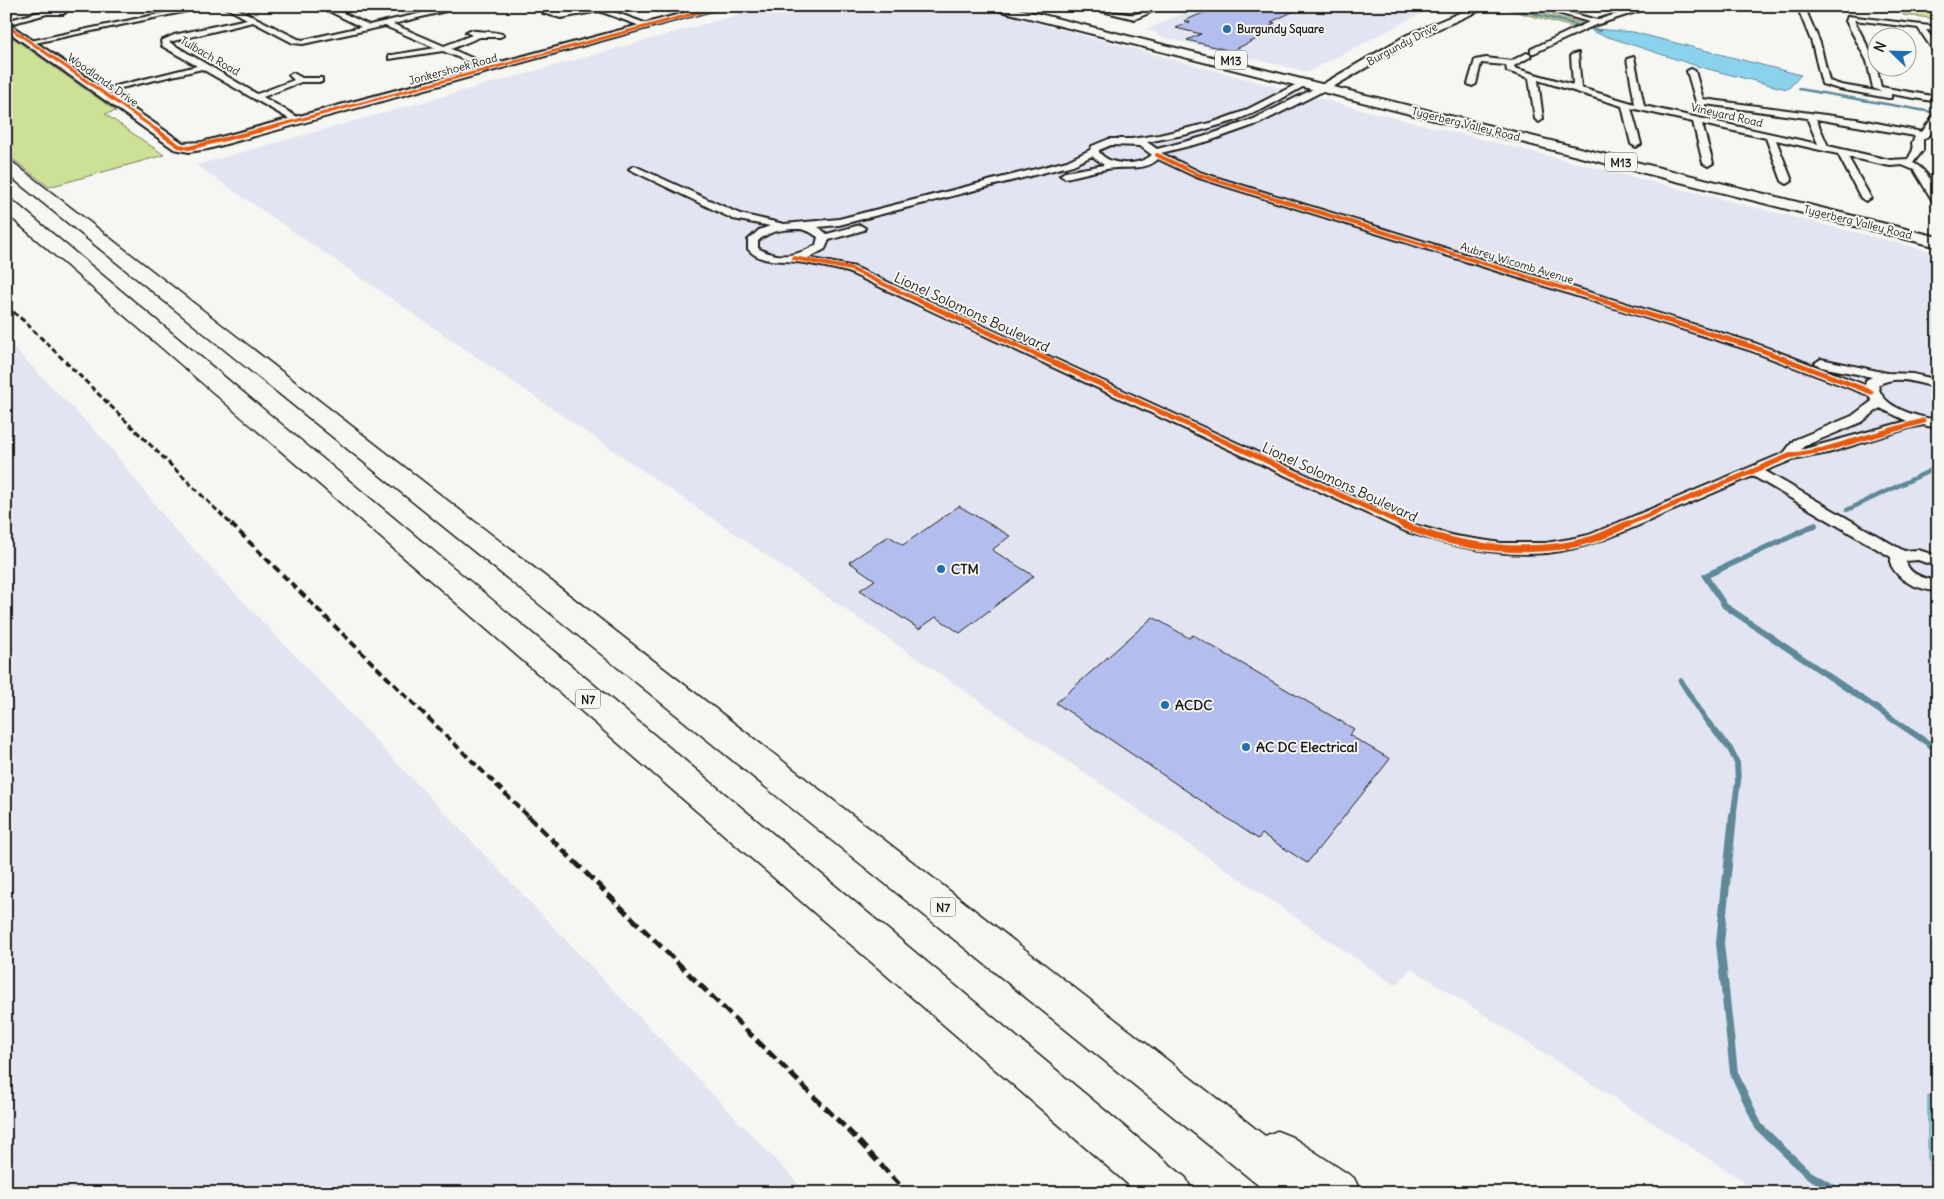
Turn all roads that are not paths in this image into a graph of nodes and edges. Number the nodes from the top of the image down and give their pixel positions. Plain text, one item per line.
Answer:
1 (208, 6) edge
2 (226, 6) edge
3 (322, 6) edge
4 (462, 6) edge
5 (592, 6) edge
6 (608, 6) edge
7 (721, 6) edge
8 (993, 6) edge
9 (1017, 6) edge
10 (1084, 6) edge
11 (1162, 6) edge
12 (1466, 6) edge
13 (1485, 6) edge
14 (1536, 6) edge
15 (1651, 6) edge
16 (1800, 6) edge
17 (418, 9) dead end
18 (600, 9) junction
19 (63, 12) dead end
20 (546, 13) dead end
21 (430, 14) junction
22 (254, 20) junction
23 (1598, 22) junction
24 (6, 24) edge
25 (386, 24) junction
26 (649, 26) junction
27 (1921, 27) junction
28 (370, 28) junction
29 (1938, 30) edge
30 (469, 31) dead end
31 (480, 35) junction
32 (500, 35) dead end
33 (30, 42) junction
34 (444, 49) junction
35 (1938, 51) edge
36 (383, 52) dead end
37 (1575, 54) dead end
38 (1631, 59) dead end
39 (1512, 64) junction
40 (205, 66) junction
41 (490, 69) junction
42 (1691, 71) dead end
43 (1533, 76) junction
44 (319, 80) dead end
45 (1317, 84) junction
46 (1472, 84) dead end
47 (1577, 89) junction
48 (100, 90) junction
49 (257, 97) junction
50 (1938, 100) edge
51 (1700, 101) junction
52 (1298, 102) junction
53 (1626, 104) junction
54 (1938, 104) edge
55 (1640, 107) junction
56 (1437, 116) junction
57 (1810, 116) junction
58 (1937, 118) edge
59 (1539, 120) dead end
60 (298, 121) junction
61 (1701, 121) junction
62 (1911, 133) junction
63 (1770, 136) junction
64 (1919, 139) junction
65 (1129, 142) junction
66 (1636, 144) dead end
67 (189, 148) joint
68 (1824, 148) junction
69 (1094, 152) junction
70 (1842, 152) junction
71 (1156, 154) junction
72 (1708, 163) dead end
73 (1905, 163) junction
74 (6, 165) edge
75 (1117, 165) junction
76 (1137, 165) junction
77 (634, 169) dead end
78 (1199, 175) junction
79 (1787, 181) dead end
80 (1866, 198) dead end
81 (1938, 201) edge
82 (6, 204) edge
83 (737, 217) junction
84 (786, 226) junction
85 (801, 226) junction
86 (1938, 232) edge
87 (753, 240) junction
88 (1938, 242) edge
89 (822, 243) junction
90 (794, 258) junction
91 (851, 269) junction
92 (1753, 347) junction
93 (1886, 376) junction
94 (1938, 377) edge
95 (1922, 379) junction
96 (1938, 384) edge
97 (1876, 397) junction
98 (1922, 421) junction
99 (1938, 424) edge
100 (1790, 456) junction
101 (1754, 471) junction
102 (1901, 556) junction
103 (1938, 562) edge
104 (1938, 587) edge
105 (822, 898) junction
106 (1122, 1049) junction
107 (1148, 1193) edge
108 (1171, 1193) edge
109 (1303, 1193) edge
110 (1338, 1193) edge

1 - 33 street
2 - 22 street
3 - 28 street
4 - 21 street
5 - 18 street
6 - 18 street
7 - 26 street, Jonkershoek Road
8 - 45 main road, Tygerberg Valley Road / M13
9 - 45 main road, Tygerberg Valley Road / M13
10 - 11 street
12 - 45 street, Burgundy Drive
13 - 45 street, Burgundy Drive
14 - 23 street
15 - 23 street
16 - 54 street
17 - 21 street
18 - 20 street
18 - 26 street
19 - 24 street
21 - 25 street
22 - 28 street
22 - 40 street, Tulbach Road
23 - 39 street
24 - 33 street, Woodlands Drive
25 - 28 street
25 - 34 street
26 - 41 street, Jonkershoek Road
27 - 29 street
27 - 35 street
27 - 50 street
30 - 31 street
31 - 32 street
31 - 34 street
33 - 48 street, Woodlands Drive
34 - 36 street
34 - 41 street
37 - 47 street
38 - 55 street
39 - 43 street, Vineyard Road
39 - 46 street
40 - 48 street
40 - 49 street, Tulbach Road
41 - 60 street, Jonkershoek Road
42 - 51 street
43 - 47 street, Vineyard Road
43 - 59 street
44 - 49 street
45 - 52 street
45 - 56 main road, Tygerberg Valley Road / M13
45 - 65 street
45 - 86 main road, Tygerberg Valley Road / M13
47 - 53 street, Vineyard Road
48 - 67 street, Woodlands Drive
49 - 60 street, Tulbach Road
51 - 57 street
51 - 61 street
52 - 56 main road
52 - 71 street
53 - 55 street, Vineyard Road
53 - 66 street
55 - 61 street, Vineyard Road
56 - 88 main road, Tygerberg Valley Road / M13
57 - 62 street
57 - 68 street
58 - 62 street
58 - 64 street
60 - 67 street, Jonkershoek Road
61 - 63 street, Vineyard Road
61 - 72 street
62 - 64 street
63 - 68 street, Vineyard Road
63 - 79 street
64 - 73 street
65 - 69 street
65 - 71 street, Aubrey Wicomb Avenue
68 - 70 street, Vineyard Road
69 - 75 street
69 - 85 street
70 - 73 street, Vineyard Road
70 - 80 street
71 - 76 street
71 - 78 street, Aubrey Wicomb Avenue
73 - 81 street
74 - 106 highway, N7
75 - 76 street
75 - 89 street
76 - 78 street, Aubrey Wicomb Avenue
77 - 83 street
78 - 92 street, Aubrey Wicomb Avenue
82 - 105 highway, N7
83 - 84 street
83 - 87 street
84 - 85 street
84 - 87 street
85 - 89 street
87 - 90 street
89 - 90 street
89 - 91 street, Lionel Solomons Boulevard
90 - 91 street, Lionel Solomons Boulevard
91 - 101 street, Lionel Solomons Boulevard
92 - 93 street, Aubrey Wicomb Avenue
92 - 97 street, Aubrey Wicomb Avenue
93 - 95 street, Aubrey Wicomb Avenue
93 - 97 street, Lionel Solomons Boulevard
94 - 95 street
95 - 96 street
97 - 98 street, Aubrey Wicomb Avenue
97 - 100 street, Lionel Solomons Boulevard
98 - 99 street
98 - 100 street, Lionel Solomons Boulevard
100 - 101 street, Lionel Solomons Boulevard
101 - 102 street
102 - 103 street
102 - 104 street
105 - 107 highway
105 - 108 highway, N7
106 - 109 highway, N7
106 - 110 highway

